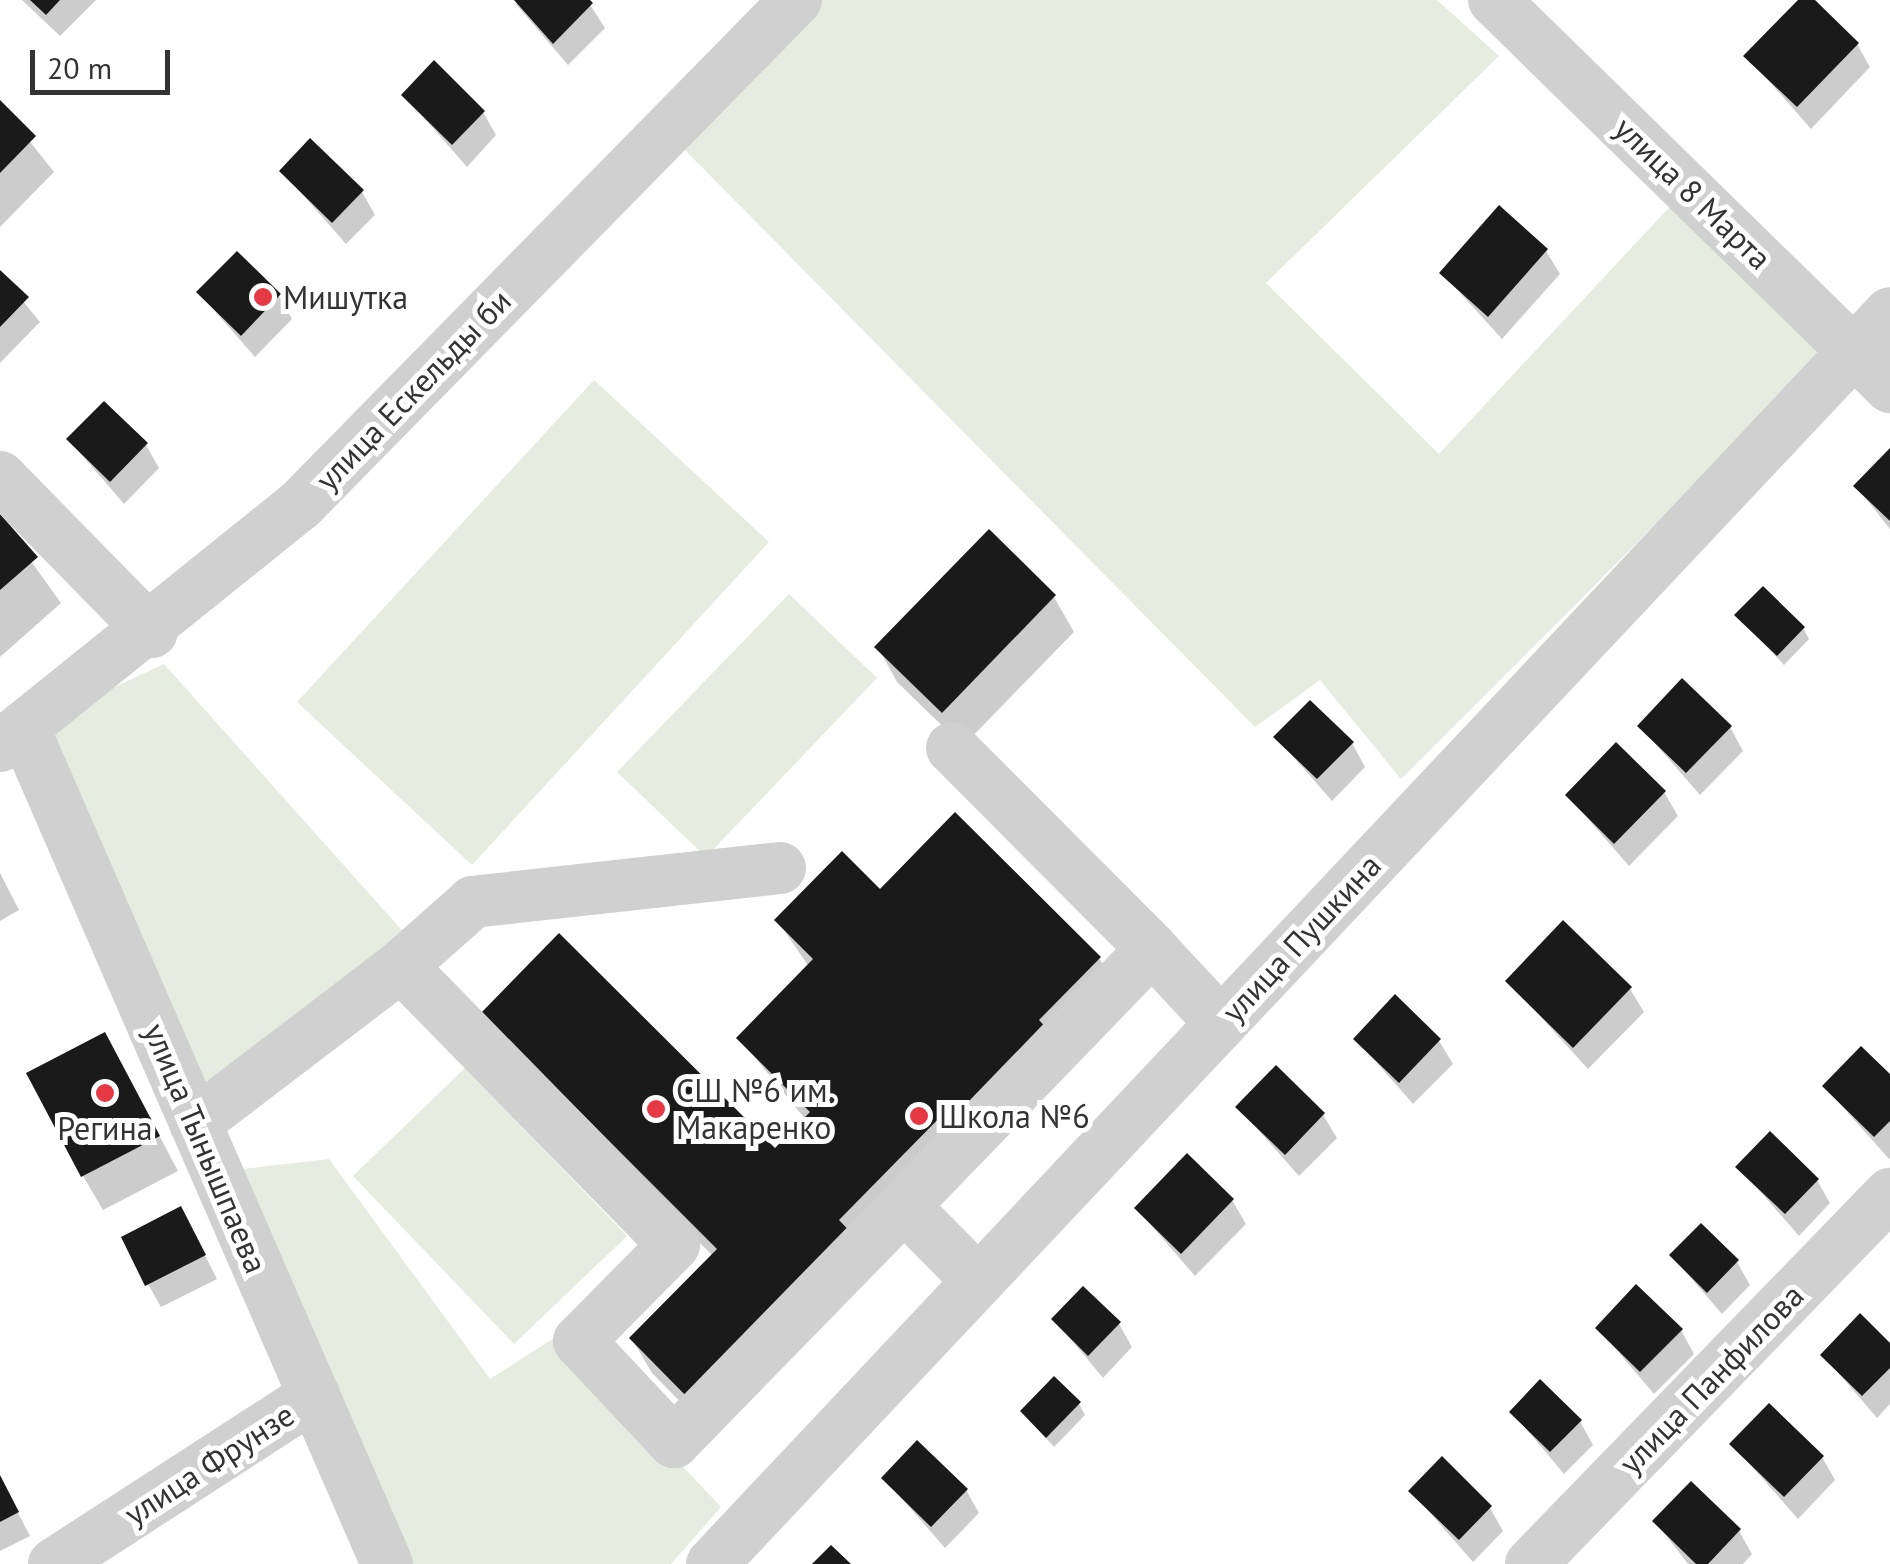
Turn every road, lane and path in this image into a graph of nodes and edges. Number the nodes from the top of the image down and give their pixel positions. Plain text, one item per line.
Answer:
1 (796, 0) edge
2 (1494, 0) edge
3 (1878, 350) edge
4 (0, 477) edge
5 (152, 632) junction
6 (12, 739) edge
7 (952, 748) dead end
8 (780, 868) dead end
9 (1152, 949) junction
10 (402, 966) junction
11 (1221, 1022) junction
12 (195, 1123) junction
13 (1890, 1194) edge
14 (904, 1206) junction
15 (978, 1281) junction
16 (314, 1396) junction
17 (54, 1564) edge
18 (387, 1564) edge
19 (712, 1564) edge
20 (1532, 1564) edge

1 - 5 street, улица Ескельды би
2 - 3 street, улица 8 Марта
3 - 11 street, улица Пушкина
4 - 5 street
5 - 6 street, улица Ескельды би
6 - 12 street, улица Тынышпаева
7 - 9 street
8 - 10 street
9 - 11 street
9 - 14 street
10 - 12 street
10 - 14 street
11 - 15 street, улица Пушкина
12 - 16 street, улица Тынышпаева
13 - 20 street, улица Панфилова
14 - 15 street
15 - 19 street, улица Пушкина
16 - 17 street, улица Фрунзе
16 - 18 street, улица Тынышпаева

